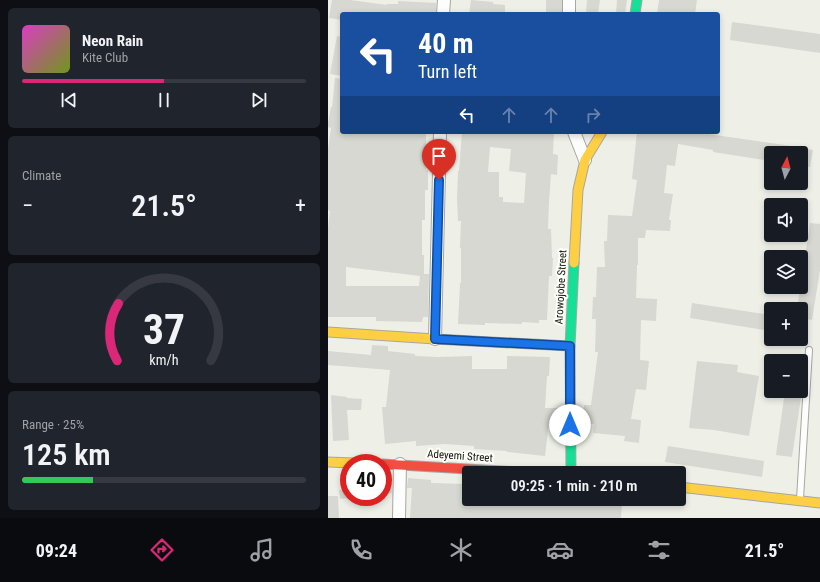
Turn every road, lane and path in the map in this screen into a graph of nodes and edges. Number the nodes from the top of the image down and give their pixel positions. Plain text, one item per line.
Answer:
1 (444, 0) edge
2 (569, 0) edge
3 (637, 0) edge
4 (443, 12) edge
5 (569, 12) edge
6 (635, 12) edge
7 (440, 134) edge
8 (575, 134) edge
9 (601, 134) edge
10 (585, 160) junction
11 (328, 332) edge
12 (435, 339) junction
13 (570, 346) junction
14 (809, 350) dead end
15 (328, 462) edge
16 (340, 462) edge
17 (392, 464) edge
18 (400, 464) junction
19 (571, 466) edge
20 (462, 468) edge
21 (686, 488) edge
22 (800, 500) junction
23 (820, 503) edge
24 (399, 518) edge

1 - 4 street
2 - 5 street
3 - 6 street
7 - 12 street
8 - 10 street
9 - 10 street, Arowojobe Street
10 - 13 street, Arowojobe Street
11 - 12 street
12 - 13 street
13 - 19 street, Arowojobe Street
14 - 22 lane
15 - 16 street
17 - 18 street, Adeyemi Street
18 - 20 street, Adeyemi Street
18 - 24 street
21 - 22 street
22 - 23 street

